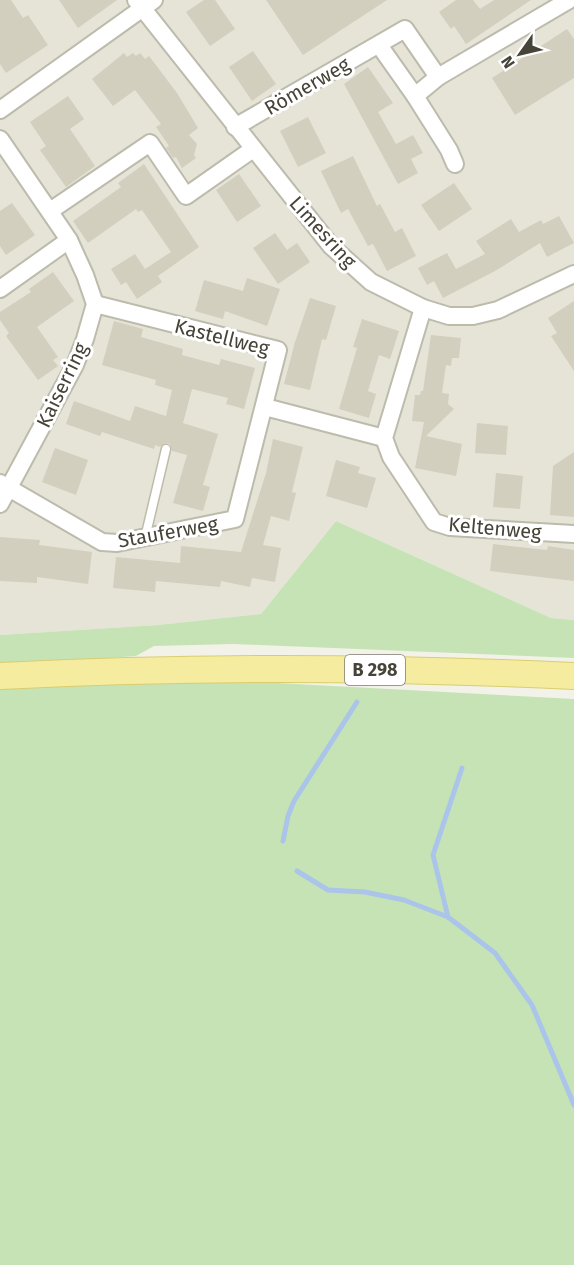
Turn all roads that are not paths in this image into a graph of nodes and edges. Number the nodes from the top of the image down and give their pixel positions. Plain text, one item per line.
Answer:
1 (569, 0) edge
2 (144, 3) edge
3 (379, 45) junction
4 (438, 77) junction
5 (415, 96) junction
6 (0, 110) edge
7 (235, 127) junction
8 (0, 139) edge
9 (253, 149) junction
10 (455, 164) dead end
11 (50, 212) junction
12 (69, 240) junction
13 (574, 274) edge
14 (0, 288) edge
15 (95, 304) junction
16 (423, 308) junction
17 (265, 407) junction
18 (384, 438) junction
19 (166, 448) dead end
20 (4, 486) edge
21 (0, 504) edge
22 (574, 534) edge
23 (145, 538) junction
24 (0, 676) edge
25 (574, 676) edge

1 - 4 street
2 - 6 street, Limesring
2 - 7 street, Limesring
3 - 4 street, Römerweg
3 - 5 street
3 - 7 street, Römerweg
4 - 5 street
5 - 10 street
7 - 9 street, Limesring
8 - 11 street
9 - 11 street
9 - 16 street, Limesring
11 - 12 street
12 - 14 street
12 - 15 street
13 - 16 street, Limesring
15 - 17 street, Kastellweg
15 - 20 street, Kaiserring
16 - 18 street
17 - 18 street
17 - 23 street, Stauferweg
18 - 22 street, Keltenweg
19 - 23 lane
20 - 21 street, Kaiserring
20 - 23 street, Stauferweg
24 - 25 main road, B 298

